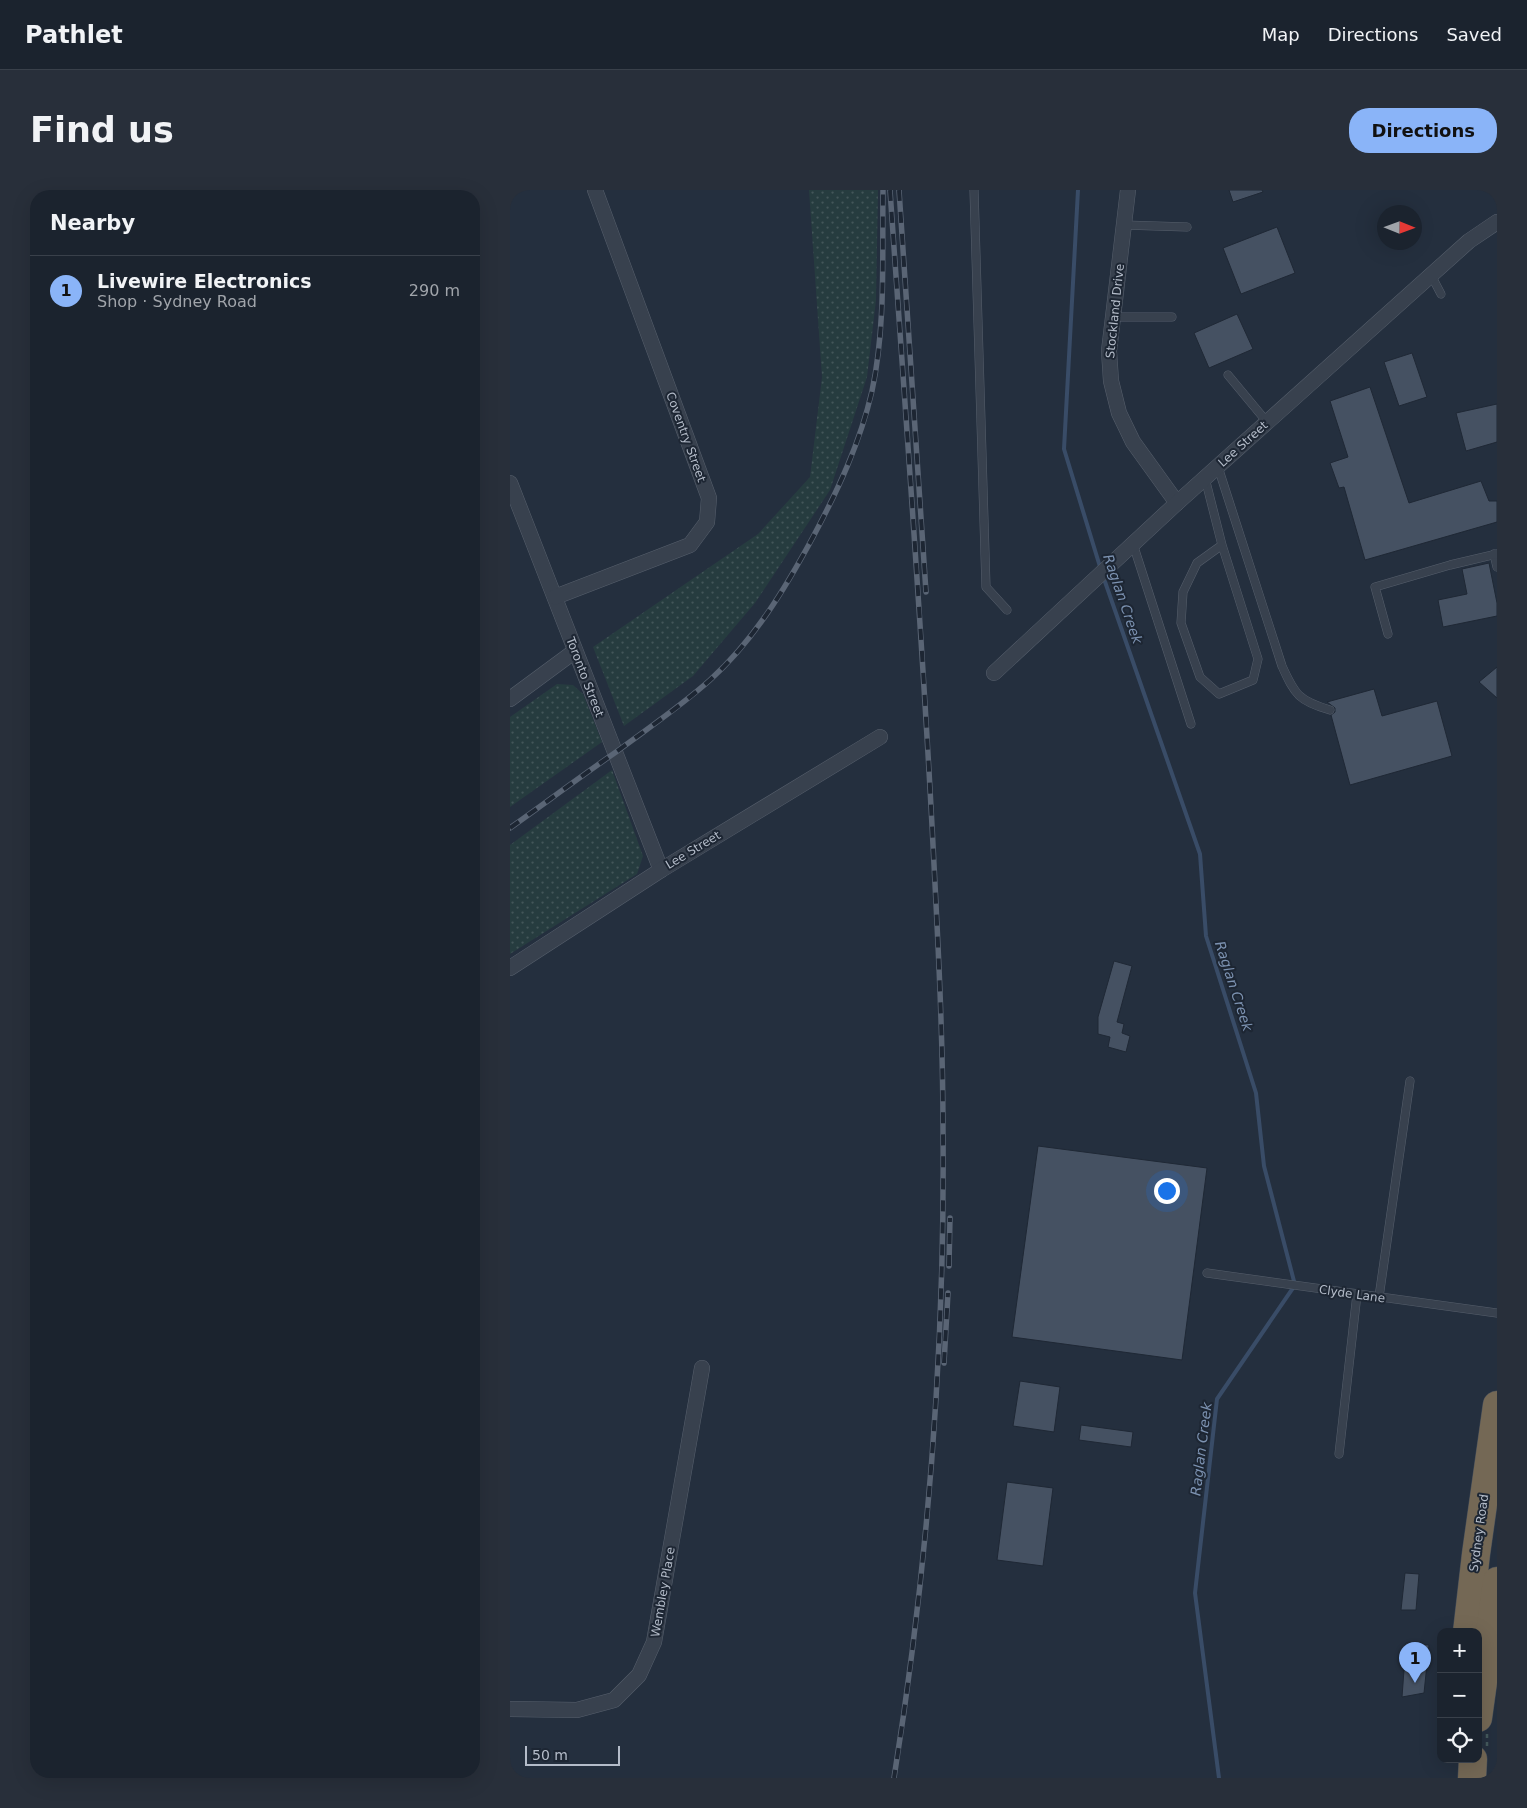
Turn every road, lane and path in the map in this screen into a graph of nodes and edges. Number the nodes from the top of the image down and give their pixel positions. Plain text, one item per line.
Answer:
1 (596, 190) edge
2 (974, 190) edge
3 (1128, 190) edge
4 (1497, 222) edge
5 (1124, 225) junction
6 (1187, 227) dead end
7 (1431, 275) junction
8 (1441, 294) dead end
9 (1113, 317) junction
10 (1172, 317) dead end
11 (1228, 375) dead end
12 (1267, 422) junction
13 (1218, 467) junction
14 (1204, 478) junction
15 (510, 483) edge
16 (1178, 503) junction
17 (1133, 544) junction
18 (1222, 545) junction
19 (1496, 554) edge
20 (1497, 567) edge
21 (555, 596) junction
22 (1007, 610) dead end
23 (1388, 634) dead end
24 (575, 651) junction
25 (994, 673) dead end
26 (510, 699) edge
27 (1330, 710) dead end
28 (1191, 724) dead end
29 (880, 737) dead end
30 (661, 870) junction
31 (510, 968) edge
32 (1410, 1081) dead end
33 (1207, 1273) dead end
34 (1357, 1294) junction
35 (1379, 1297) junction
36 (1497, 1313) edge
37 (702, 1368) dead end
38 (1496, 1416) edge
39 (1340, 1454) dead end
40 (1497, 1581) edge
41 (1467, 1628) edge
42 (1482, 1689) edge
43 (510, 1709) edge
44 (1454, 1763) edge
45 (1473, 1763) edge
46 (1453, 1778) edge
47 (1472, 1778) edge

1 - 21 street, Coventry Street
2 - 22 lane
3 - 5 street, Stockland Drive
4 - 7 street, Lee Street
5 - 6 lane
5 - 9 street, Stockland Drive
7 - 8 lane
7 - 12 street, Lee Street
9 - 10 lane
9 - 16 street, Stockland Drive
11 - 12 lane
12 - 13 street, Lee Street
13 - 14 street, Lee Street
13 - 27 lane
14 - 16 street, Lee Street
14 - 18 lane
15 - 21 street, Toronto Street
16 - 17 street, Lee Street
17 - 25 street, Lee Street
17 - 28 lane
18 - 18 lane
19 - 20 lane
19 - 23 lane
21 - 24 street, Toronto Street
24 - 26 street
24 - 30 street, Toronto Street
29 - 30 street, Lee Street
30 - 31 street, Lee Street
32 - 35 lane
33 - 34 lane, Clyde Lane
34 - 35 lane, Clyde Lane
34 - 39 lane
35 - 36 lane, Clyde Lane
37 - 43 street, Wembley Place
38 - 41 highway, Sydney Road
40 - 42 highway, Sydney Road
44 - 46 highway
45 - 47 highway

